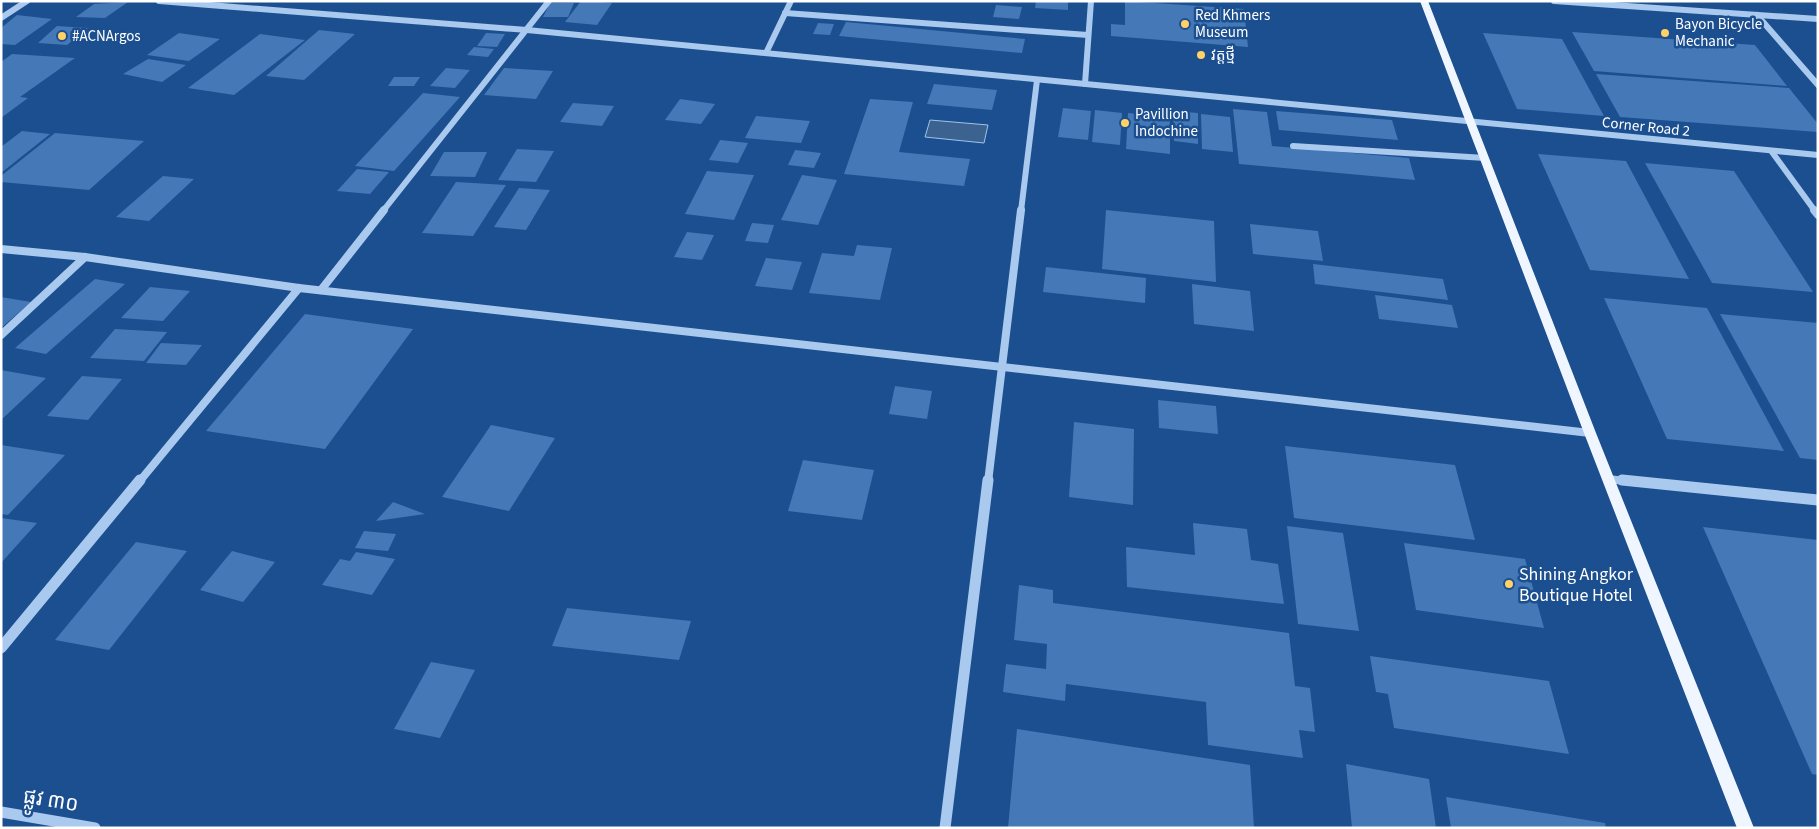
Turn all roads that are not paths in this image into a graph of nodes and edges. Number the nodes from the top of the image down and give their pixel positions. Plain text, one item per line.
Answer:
1 (27, 1) edge
2 (159, 1) edge
3 (549, 1) edge
4 (791, 1) edge
5 (1091, 1) edge
6 (1424, 1) edge
7 (1554, 1) edge
8 (222, 4) edge
9 (785, 13) junction
10 (1757, 15) junction
11 (1, 18) edge
12 (1818, 19) edge
13 (527, 30) junction
14 (1088, 35) junction
15 (766, 53) junction
16 (1037, 80) junction
17 (1085, 84) junction
18 (1818, 85) edge
19 (1472, 123) junction
20 (1294, 146) dead end
21 (1772, 152) junction
22 (1818, 155) edge
23 (1485, 158) junction
24 (1818, 215) edge
25 (1, 249) edge
26 (85, 257) junction
27 (299, 288) junction
28 (322, 290) junction
29 (1, 335) edge
30 (1000, 368) junction
31 (1590, 433) junction
32 (1608, 479) junction
33 (1818, 500) edge
34 (1, 648) edge
35 (1, 812) edge
36 (95, 828) edge
37 (945, 828) edge
38 (1746, 828) edge

1 - 11 street
2 - 8 street
3 - 13 street
4 - 9 street
5 - 14 street
6 - 19 main road
7 - 10 street
8 - 13 street
9 - 14 street
9 - 15 street
10 - 12 street
10 - 18 street
13 - 15 street
13 - 28 street
14 - 17 street
15 - 16 street
16 - 17 street
16 - 30 street
17 - 19 street
19 - 21 street, Corner Road 2
19 - 23 main road
20 - 23 street
21 - 22 street, Corner Road 2
21 - 24 street
23 - 31 main road
25 - 26 street
26 - 27 street
26 - 29 street
27 - 28 street
27 - 34 street
28 - 30 street
30 - 31 street
30 - 37 street
31 - 32 main road
32 - 33 street
32 - 38 main road
35 - 36 street, ផ្លូវ ៣០

